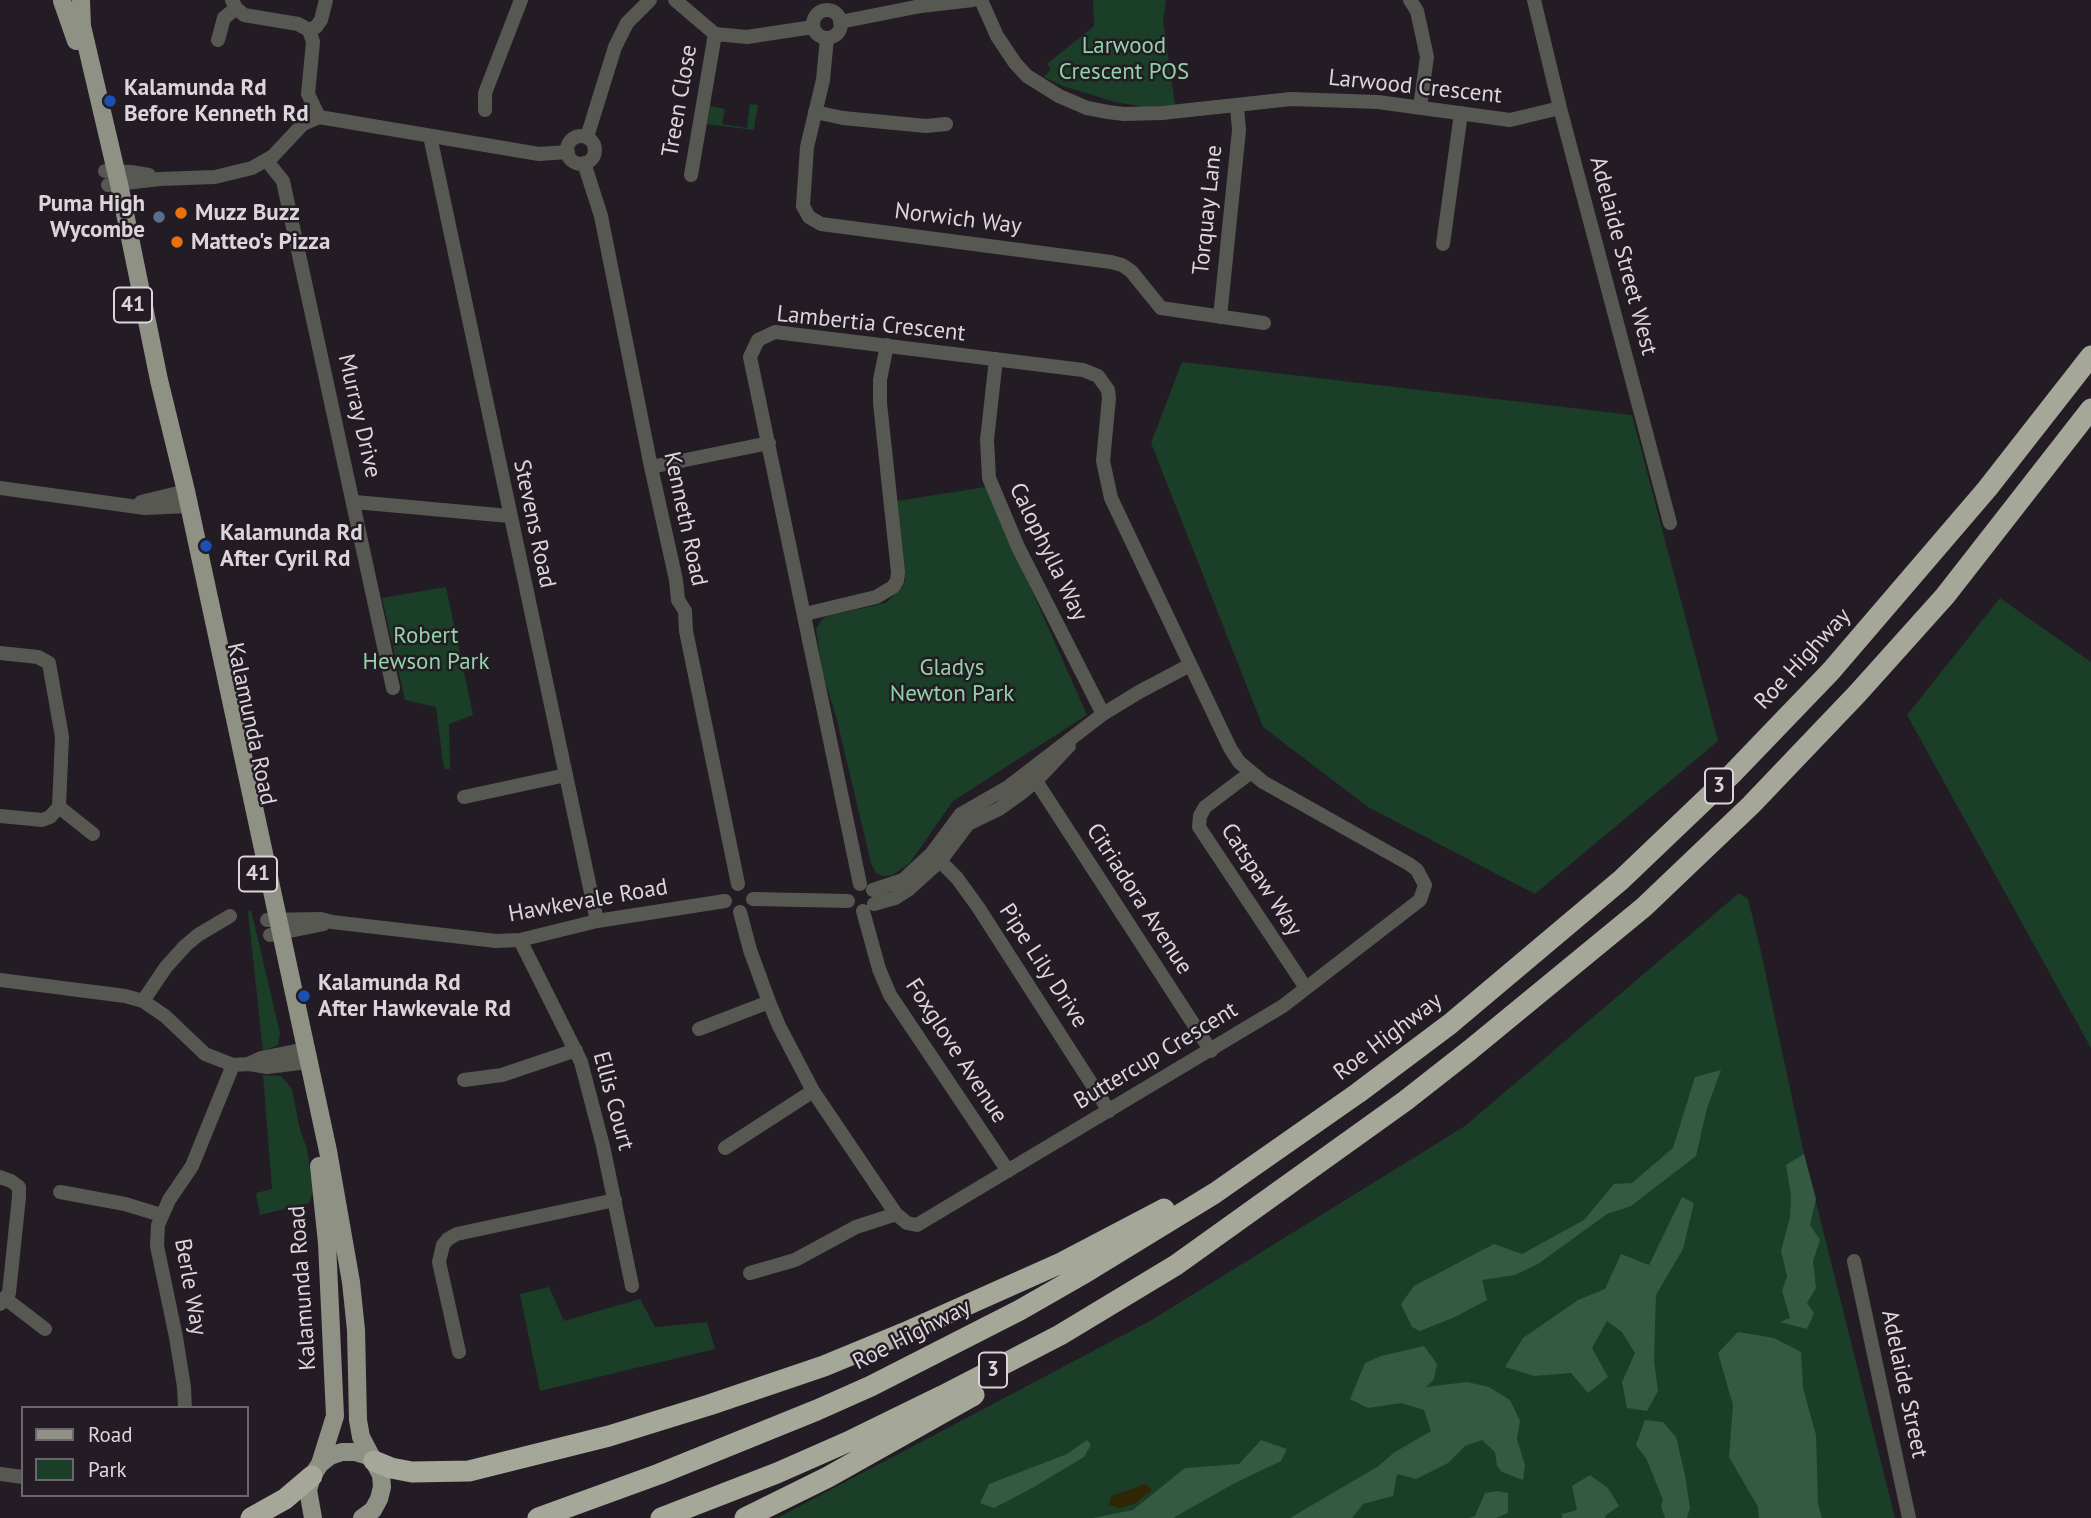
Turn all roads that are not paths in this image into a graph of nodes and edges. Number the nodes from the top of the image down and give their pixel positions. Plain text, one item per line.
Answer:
1 (62, 0) edge
2 (81, 0) edge
3 (327, 0) edge
4 (521, 0) edge
5 (650, 0) edge
6 (675, 0) edge
7 (973, 0) edge
8 (981, 0) edge
9 (1410, 0) edge
10 (1534, 0) edge
11 (234, 4) edge
12 (826, 5) edge
13 (840, 22) junction
14 (813, 27) junction
15 (309, 30) junction
16 (715, 34) junction
17 (827, 38) junction
18 (218, 40) dead end
19 (1237, 107) junction
20 (1420, 107) junction
21 (1560, 108) junction
22 (485, 110) dead end
23 (815, 112) junction
24 (1461, 113) junction
25 (319, 117) junction
26 (946, 124) dead end
27 (430, 136) junction
28 (587, 137) junction
29 (568, 152) junction
30 (267, 161) junction
31 (584, 163) junction
32 (691, 175) dead end
33 (112, 178) junction
34 (1443, 244) dead end
35 (1220, 317) junction
36 (1264, 323) dead end
37 (887, 345) junction
38 (2091, 356) edge
39 (996, 359) junction
40 (2091, 409) edge
41 (769, 443) junction
42 (651, 467) junction
43 (0, 488) edge
44 (182, 500) junction
45 (355, 502) junction
46 (509, 516) junction
47 (1670, 523) dead end
48 (805, 614) junction
49 (0, 653) edge
50 (1190, 665) junction
51 (393, 688) dead end
52 (1103, 714) junction
53 (1250, 773) junction
54 (566, 775) junction
55 (1032, 777) junction
56 (464, 797) dead end
57 (59, 807) junction
58 (0, 816) edge
59 (93, 834) dead end
60 (936, 857) junction
61 (738, 884) junction
62 (867, 897) junction
63 (753, 899) junction
64 (726, 901) junction
65 (848, 901) junction
66 (740, 912) junction
67 (230, 916) dead end
68 (597, 921) junction
69 (274, 927) junction
70 (520, 940) junction
71 (0, 980) edge
72 (1495, 986) junction
73 (1306, 988) junction
74 (143, 1001) junction
75 (769, 1002) junction
76 (699, 1030) dead end
77 (576, 1050) junction
78 (1211, 1051) junction
79 (301, 1056) junction
80 (233, 1065) junction
81 (464, 1080) dead end
82 (813, 1091) junction
83 (1109, 1111) junction
84 (725, 1148) dead end
85 (1009, 1171) junction
86 (0, 1177) edge
87 (60, 1192) dead end
88 (615, 1200) junction
89 (896, 1214) junction
90 (161, 1215) junction
91 (1854, 1261) dead end
92 (1176, 1265) junction
93 (750, 1273) dead end
94 (632, 1286) dead end
95 (3, 1302) edge
96 (45, 1329) dead end
97 (459, 1352) dead end
98 (185, 1406) edge
99 (374, 1461) junction
100 (316, 1470) junction
101 (0, 1474) edge
102 (21, 1477) edge
103 (251, 1518) edge
104 (313, 1518) edge
105 (362, 1518) edge
106 (538, 1518) edge
107 (661, 1518) edge
108 (745, 1518) edge
109 (1909, 1518) edge

1 - 33 main road, Kalamunda Road / 41
2 - 33 main road, Kalamunda Road / 41
3 - 15 street
4 - 22 street
5 - 28 street
6 - 16 street
7 - 13 street
8 - 19 street, Larwood Crescent
9 - 20 street
10 - 21 street, Adelaide Street West
11 - 15 street
11 - 18 street
12 - 13 street
12 - 14 street
13 - 17 street
14 - 16 street
14 - 17 street
15 - 25 street
16 - 32 street, Treen Close
17 - 23 street, Norwich Way
19 - 20 street, Larwood Crescent
19 - 35 street, Torquay Lane
20 - 24 street, Larwood Crescent
21 - 24 street, Larwood Crescent
21 - 47 street, Adelaide Street West
23 - 26 street
23 - 35 street, Norwich Way
24 - 34 street
25 - 27 street
25 - 30 street
27 - 29 street
27 - 46 street, Stevens Road
28 - 29 street
28 - 31 street
29 - 31 street
30 - 33 street
30 - 45 street, Murray Drive
31 - 42 street, Kenneth Road
33 - 44 main road, Kalamunda Road / 41
35 - 36 street, Norwich Way
37 - 39 street, Lambertia Crescent
37 - 41 street, Lambertia Crescent
37 - 48 street
38 - 72 highway, Roe Highway / 3
39 - 50 street, Lambertia Crescent
39 - 52 street, Calophylla Way
40 - 92 highway, 3
41 - 42 street
41 - 48 street, Lambertia Crescent
42 - 61 street, Kenneth Road
43 - 44 street
44 - 69 main road, Kalamunda Road / 41
45 - 46 street
45 - 51 street, Murray Drive
46 - 54 street, Stevens Road
48 - 62 street, Lambertia Crescent
49 - 57 street
50 - 52 street
50 - 53 street, Buttercup Crescent
52 - 55 street
53 - 73 street, Catspaw Way
53 - 73 street, Buttercup Crescent
54 - 56 street
54 - 68 street, Stevens Road
55 - 60 street
55 - 78 street, Citriadora Avenue
57 - 58 street
57 - 59 street
60 - 62 street
60 - 83 street, Pipe Lily Drive
61 - 63 street
61 - 64 street
62 - 65 street
62 - 65 street
62 - 85 street, Foxglove Avenue
63 - 65 street
63 - 66 street
64 - 66 street
64 - 68 street, Hawkevale Road
66 - 75 street
67 - 74 street
68 - 70 street, Hawkevale Road
69 - 70 street, Hawkevale Road
69 - 79 main road, Kalamunda Road / 41
70 - 77 street, Ellis Court
71 - 74 street
72 - 99 highway
72 - 106 highway, Roe Highway / 3
73 - 78 street, Buttercup Crescent
74 - 80 street
75 - 76 street
75 - 82 street
77 - 81 street
77 - 88 street, Ellis Court
78 - 83 street, Buttercup Crescent
79 - 80 street
79 - 99 main road, Kalamunda Road / 41
79 - 100 main road, Kalamunda Road / 41
80 - 90 street, Berle Way
82 - 84 street
82 - 89 street
83 - 85 street, Buttercup Crescent
85 - 89 street, Buttercup Crescent
86 - 95 street
87 - 90 street
88 - 94 street, Ellis Court
88 - 97 street
89 - 93 street
90 - 98 street, Berle Way
91 - 109 street, Adelaide Street
92 - 107 highway, 3
92 - 108 highway
95 - 96 street
99 - 100 main road
99 - 105 main road, Kalamunda Road / 41
100 - 103 highway
100 - 104 main road, Kalamunda Road / 41
101 - 102 street

